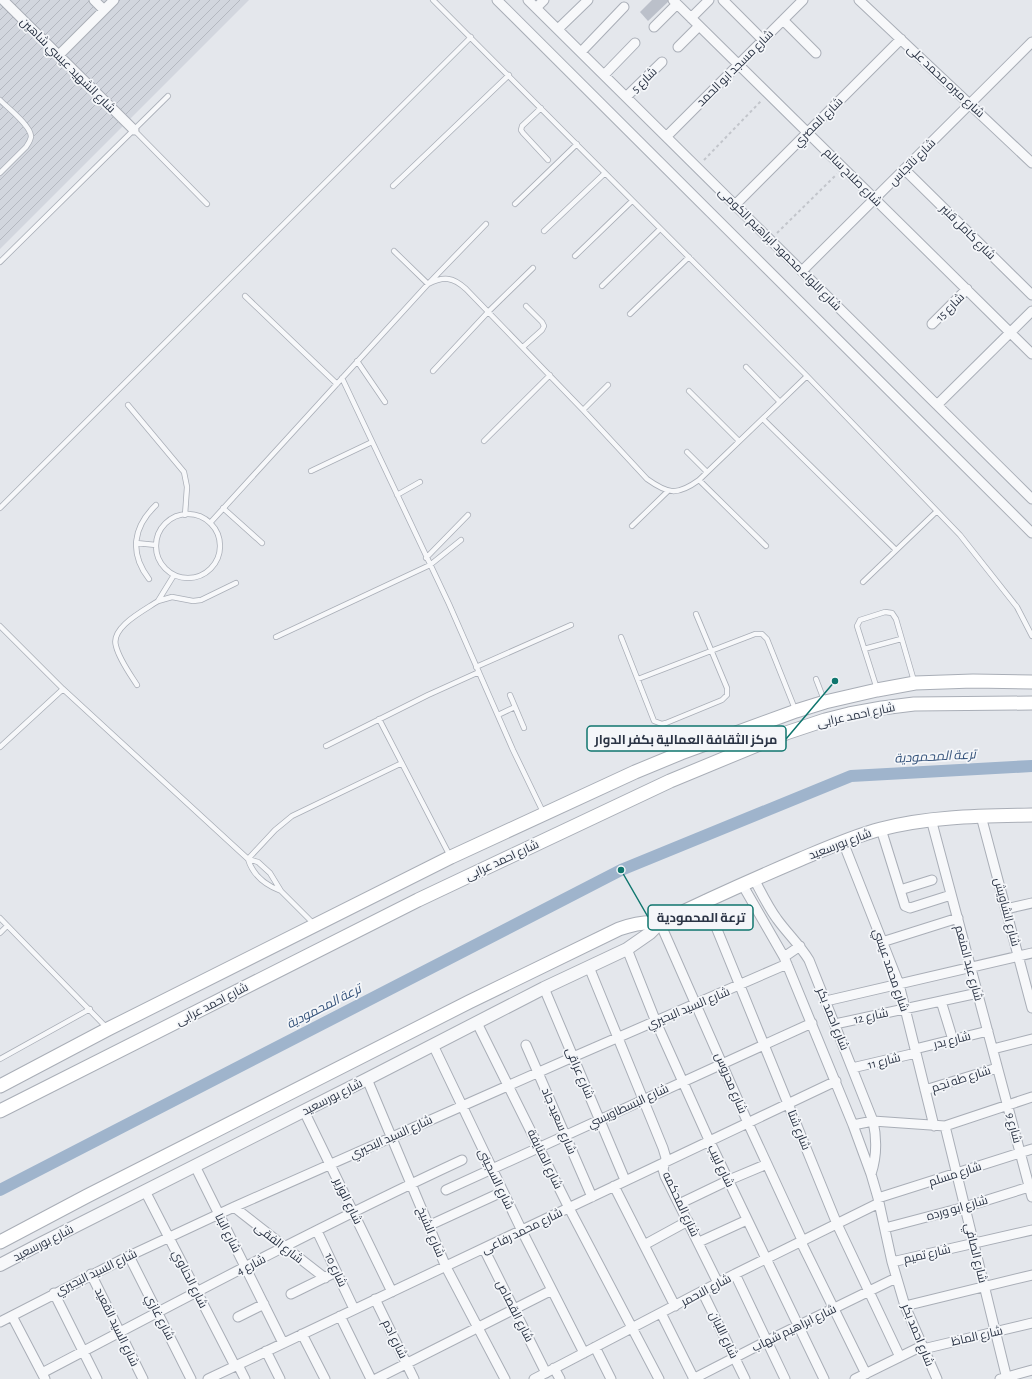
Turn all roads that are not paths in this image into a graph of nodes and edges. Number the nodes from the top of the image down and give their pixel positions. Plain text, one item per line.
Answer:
1 (2, 0) edge
2 (94, 0) edge
3 (114, 0) edge
4 (433, 0) edge
5 (497, 0) edge
6 (528, 0) edge
7 (544, 0) edge
8 (588, 0) edge
9 (709, 0) edge
10 (723, 0) edge
11 (803, 0) edge
12 (859, 0) edge
13 (675, 2) edge
14 (624, 7) dead end
15 (536, 8) junction
16 (104, 10) junction
17 (691, 18) junction
18 (783, 20) junction
19 (699, 26) junction
20 (654, 27) dead end
21 (558, 29) junction
22 (472, 37) junction
23 (901, 39) junction
24 (763, 40) junction
25 (1032, 42) edge
26 (635, 43) dead end
27 (678, 48) dead end
28 (581, 52) junction
29 (816, 53) dead end
30 (59, 56) junction
31 (662, 62) dead end
32 (739, 64) junction
33 (509, 75) junction
34 (604, 75) junction
35 (168, 96) dead end
36 (626, 97) junction
37 (0, 100) edge
38 (970, 104) junction
39 (541, 108) junction
40 (134, 130) junction
41 (808, 132) junction
42 (667, 136) junction
43 (577, 144) junction
44 (548, 160) dead end
45 (1032, 163) edge
46 (904, 169) junction
47 (0, 173) edge
48 (605, 173) junction
49 (393, 186) dead end
50 (875, 199) junction
51 (632, 201) junction
52 (207, 204) dead end
53 (515, 204) dead end
54 (735, 204) junction
55 (486, 224) dead end
56 (660, 229) junction
57 (544, 232) dead end
58 (394, 251) dead end
59 (575, 256) dead end
60 (689, 257) junction
61 (0, 262) edge
62 (533, 268) dead end
63 (802, 271) junction
64 (428, 284) junction
65 (602, 286) dead end
66 (967, 289) junction
67 (1032, 295) edge
68 (244, 296) dead end
69 (526, 306) dead end
70 (489, 311) junction
71 (1032, 311) edge
72 (630, 314) dead end
73 (932, 324) dead end
74 (1011, 333) junction
75 (523, 347) junction
76 (1032, 354) edge
77 (357, 361) junction
78 (746, 367) dead end
79 (433, 371) dead end
80 (550, 375) junction
81 (807, 376) junction
82 (342, 378) junction
83 (337, 384) junction
84 (608, 385) dead end
85 (689, 391) dead end
86 (384, 402) dead end
87 (780, 402) junction
88 (128, 405) dead end
89 (937, 405) junction
90 (583, 410) junction
91 (763, 418) junction
92 (484, 441) dead end
93 (739, 441) junction
94 (372, 442) junction
95 (687, 452) dead end
96 (311, 471) dead end
97 (707, 472) junction
98 (699, 480) junction
99 (420, 482) dead end
100 (668, 491) junction
101 (397, 495) junction
102 (1032, 499) edge
103 (156, 505) dead end
104 (0, 508) edge
105 (223, 508) junction
106 (937, 511) junction
107 (185, 514) junction
108 (468, 515) dead end
109 (210, 523) junction
110 (632, 526) dead end
111 (1032, 533) edge
112 (461, 540) dead end
113 (262, 543) dead end
114 (136, 544) junction
115 (156, 545) junction
116 (766, 546) dead end
117 (896, 550) junction
118 (426, 558) junction
119 (430, 565) junction
120 (174, 575) junction
121 (149, 579) dead end
122 (863, 582) dead end
123 (236, 583) dead end
124 (158, 601) junction
125 (696, 614) dead end
126 (571, 625) dead end
127 (0, 626) edge
128 (1032, 636) edge
129 (276, 637) dead end
130 (622, 637) dead end
131 (902, 639) junction
132 (864, 649) junction
133 (711, 651) junction
134 (476, 667) junction
135 (479, 672) junction
136 (816, 678) dead end
137 (638, 679) junction
138 (1032, 682) edge
139 (915, 683) junction
140 (137, 685) dead end
141 (63, 689) junction
142 (877, 690) junction
143 (510, 695) dead end
144 (824, 702) junction
145 (1032, 704) edge
146 (515, 707) junction
147 (796, 711) junction
148 (498, 715) junction
149 (378, 719) junction
150 (524, 728) dead end
151 (326, 746) dead end
152 (0, 747) edge
153 (402, 763) junction
154 (544, 814) junction
155 (1032, 815) edge
156 (981, 816) junction
157 (931, 819) junction
158 (881, 828) junction
159 (843, 842) junction
160 (451, 857) junction
161 (248, 859) junction
162 (932, 880) dead end
163 (748, 881) junction
164 (900, 890) junction
165 (281, 891) junction
166 (951, 895) junction
167 (705, 900) junction
168 (1032, 903) edge
169 (1006, 909) junction
170 (0, 918) edge
171 (958, 918) junction
172 (660, 923) junction
173 (7, 926) junction
174 (315, 926) junction
175 (0, 933) edge
176 (789, 934) junction
177 (882, 942) junction
178 (777, 944) junction
179 (800, 946) junction
180 (627, 950) junction
181 (1032, 953) edge
182 (1018, 956) junction
183 (786, 961) junction
184 (589, 968) junction
185 (971, 968) junction
186 (899, 984) junction
187 (741, 985) junction
188 (544, 988) junction
189 (978, 993) junction
190 (826, 1001) junction
191 (942, 1001) junction
192 (1031, 1003) edge
193 (696, 1004) junction
194 (90, 1009) junction
195 (905, 1009) junction
196 (656, 1022) junction
197 (477, 1023) junction
198 (812, 1023) junction
199 (835, 1024) junction
200 (108, 1029) junction
201 (988, 1031) junction
202 (617, 1038) junction
203 (1032, 1039) edge
204 (953, 1040) junction
205 (765, 1044) junction
206 (433, 1046) junction
207 (526, 1046) dead end
208 (993, 1050) junction
209 (916, 1051) junction
210 (573, 1057) junction
211 (0, 1059) edge
212 (722, 1064) junction
213 (852, 1068) junction
214 (998, 1068) junction
215 (538, 1073) junction
216 (367, 1080) junction
217 (683, 1081) junction
218 (836, 1081) junction
219 (0, 1086) edge
220 (509, 1086) junction
221 (926, 1090) junction
222 (1032, 1097) edge
223 (643, 1100) junction
224 (789, 1104) junction
225 (462, 1106) junction
226 (1008, 1106) junction
227 (0, 1111) edge
228 (304, 1111) junction
229 (599, 1119) junction
230 (873, 1121) junction
231 (748, 1123) junction
232 (853, 1125) junction
233 (934, 1126) junction
234 (945, 1126) junction
235 (565, 1136) junction
236 (391, 1137) junction
237 (709, 1140) junction
238 (539, 1148) junction
239 (1032, 1149) edge
240 (1020, 1153) junction
241 (462, 1160) dead end
242 (665, 1162) junction
243 (330, 1164) junction
244 (767, 1164) junction
245 (195, 1166) junction
246 (492, 1169) junction
247 (956, 1173) junction
248 (871, 1174) junction
249 (625, 1180) junction
250 (728, 1180) junction
251 (411, 1184) junction
252 (614, 1186) junction
253 (1029, 1187) junction
254 (446, 1190) dead end
255 (145, 1191) junction
256 (502, 1192) junction
257 (1032, 1197) edge
258 (592, 1198) junction
259 (879, 1201) junction
260 (679, 1204) junction
261 (234, 1207) junction
262 (964, 1207) junction
263 (569, 1208) junction
264 (354, 1213) junction
265 (219, 1214) junction
266 (747, 1220) junction
267 (688, 1221) junction
268 (838, 1224) junction
269 (428, 1226) junction
270 (885, 1228) junction
271 (1032, 1230) edge
272 (317, 1231) junction
273 (522, 1231) junction
274 (169, 1237) junction
275 (0, 1242) edge
276 (699, 1242) junction
277 (802, 1242) junction
278 (974, 1244) junction
279 (644, 1245) junction
280 (285, 1247) junction
281 (484, 1249) junction
282 (129, 1256) junction
283 (766, 1260) junction
284 (892, 1262) junction
285 (0, 1265) edge
286 (246, 1267) junction
287 (446, 1267) junction
288 (336, 1272) junction
289 (92, 1274) junction
290 (735, 1274) junction
291 (1032, 1275) edge
292 (325, 1278) junction
293 (896, 1278) junction
294 (718, 1283) junction
295 (984, 1287) junction
296 (552, 1290) junction
297 (702, 1291) junction
298 (869, 1291) junction
299 (197, 1292) junction
300 (392, 1292) junction
301 (54, 1293) junction
302 (291, 1294) dead end
303 (375, 1299) junction
304 (264, 1304) junction
305 (675, 1306) junction
306 (905, 1306) junction
307 (834, 1308) junction
308 (354, 1309) junction
309 (514, 1309) junction
310 (158, 1313) junction
311 (661, 1313) junction
312 (12, 1316) junction
313 (340, 1316) junction
314 (238, 1317) dead end
315 (0, 1322) edge
316 (1032, 1323) edge
317 (798, 1326) junction
318 (478, 1328) junction
319 (632, 1328) junction
320 (120, 1332) junction
321 (995, 1332) junction
322 (302, 1334) junction
323 (767, 1341) junction
324 (283, 1343) junction
325 (595, 1347) junction
326 (922, 1348) junction
327 (83, 1351) junction
328 (266, 1351) junction
329 (584, 1353) junction
330 (735, 1357) junction
331 (900, 1357) junction
332 (406, 1364) junction
333 (236, 1366) junction
334 (550, 1370) junction
335 (1032, 1370) edge
336 (872, 1375) edge
337 (43, 1376) edge
338 (1005, 1378) edge
339 (97, 1379) edge
340 (143, 1379) edge
341 (191, 1379) edge
342 (208, 1379) edge
343 (245, 1379) edge
344 (280, 1379) edge
345 (325, 1379) edge
346 (371, 1379) edge
347 (376, 1379) edge
348 (414, 1379) edge
349 (505, 1379) edge
350 (534, 1379) edge
351 (560, 1379) edge
352 (611, 1379) edge
353 (659, 1379) edge
354 (694, 1379) edge
355 (745, 1379) edge
356 (785, 1379) edge
357 (824, 1379) edge
358 (855, 1379) edge
359 (937, 1379) edge

1 - 30 street, شارع الشهيد عيسي شاهين
2 - 16 street
3 - 16 street
4 - 22 lane
5 - 111 street
6 - 15 street, شارع اللواء محمود ابراهيم الكومى
7 - 15 street
8 - 21 street
9 - 17 street
10 - 24 street
11 - 18 street, شارع مسجد ابو الحمد
12 - 23 street, شارع مبره محمد على
13 - 17 street, شارع صلاح سالم
13 - 20 street
14 - 28 street
15 - 21 street, شارع اللواء محمود ابراهيم الكومى
16 - 30 street
17 - 19 street, شارع صلاح سالم
18 - 24 street, شارع مسجد ابو الحمد
18 - 29 street
19 - 27 street
19 - 32 street, شارع صلاح سالم
21 - 28 street, شارع اللواء محمود ابراهيم الكومى
22 - 33 lane
22 - 104 lane
23 - 38 street, شارع مبره محمد على
23 - 41 street, شارع المصري
24 - 32 street, شارع مسجد ابو الحمد
25 - 38 street, شارع ناتجاس
26 - 34 street
28 - 34 street, شارع اللواء محمود ابراهيم الكومى
30 - 40 street, شارع الشهيد عيسي شاهين
31 - 36 street, شارع 5
32 - 41 street, شارع صلاح سالم
32 - 42 street, شارع مسجد ابو الحمد
33 - 39 lane
33 - 49 lane
34 - 36 street, شارع اللواء محمود ابراهيم الكومى
35 - 40 lane
36 - 42 street, شارع اللواء محمود ابراهيم الكومى
37 - 47 lane
38 - 45 street, شارع مبره محمد على
38 - 46 street, شارع ناتجاس
39 - 43 lane
39 - 44 lane
40 - 52 lane
40 - 61 lane
41 - 50 street, شارع صلاح سالم
41 - 54 street, شارع المصري
42 - 54 street, شارع اللواء محمود ابراهيم الكومى
43 - 48 lane
43 - 53 lane
46 - 50 street, شارع ناتجاس
46 - 67 street, شارع كامل قنبر
48 - 51 lane
48 - 57 lane
50 - 63 street, شارع ناتجاس
50 - 66 street, شارع صلاح سالم
51 - 56 lane
51 - 59 lane
54 - 63 street, شارع اللواء محمود ابراهيم الكومى
55 - 64 lane
56 - 60 lane
56 - 65 lane
58 - 64 lane
60 - 72 lane
60 - 81 lane
62 - 70 lane
63 - 89 street, شارع اللواء محمود ابراهيم الكومى
64 - 70 lane
64 - 77 lane
66 - 73 street, شارع 15
66 - 74 street, شارع صلاح سالم
68 - 83 lane
69 - 75 lane
70 - 75 lane
70 - 79 lane
71 - 74 street
74 - 76 street, شارع صلاح سالم
74 - 89 street
75 - 80 lane
77 - 82 lane
77 - 86 lane
78 - 87 lane
80 - 90 lane
80 - 92 lane
81 - 87 lane
81 - 106 lane
82 - 83 lane
82 - 94 lane
83 - 105 lane
84 - 90 lane
85 - 93 lane
87 - 91 lane
88 - 107 lane
89 - 102 street, شارع اللواء محمود ابراهيم الكومى
90 - 100 lane
91 - 93 lane
91 - 117 lane
93 - 97 lane
94 - 96 lane
94 - 101 lane
95 - 97 lane
97 - 98 lane
98 - 100 lane
98 - 116 lane
99 - 101 lane
100 - 110 lane
101 - 118 lane
103 - 114 lane
105 - 109 lane
105 - 113 lane
106 - 117 lane
106 - 128 lane
107 - 109 lane
107 - 115 lane
108 - 118 lane
109 - 120 lane
112 - 119 lane
114 - 115 lane
114 - 121 lane
115 - 120 lane
117 - 122 lane
118 - 119 lane
119 - 129 lane
119 - 134 lane
120 - 124 lane
123 - 124 lane
124 - 140 lane
125 - 133 lane
126 - 134 lane
127 - 141 lane
130 - 137 lane
131 - 132 lane
131 - 132 lane
131 - 139 lane
132 - 142 lane
133 - 137 lane
133 - 137 lane
133 - 147 lane
134 - 135 lane
135 - 148 lane
135 - 149 lane
136 - 144 lane
138 - 139 main road, شارع احمد عرابى
139 - 142 main road, شارع احمد عرابى
141 - 152 lane
141 - 161 lane
142 - 144 main road, شارع احمد عرابى
143 - 146 lane
144 - 147 main road, شارع احمد عرابى
145 - 227 main road, شارع احمد عرابى
146 - 148 lane
146 - 150 lane
147 - 154 main road, شارع احمد عرابى
148 - 154 lane
149 - 151 lane
149 - 153 lane
153 - 160 lane
153 - 161 lane
154 - 160 main road, شارع احمد عرابى
155 - 156 main road, شارع بورسعيد
156 - 157 main road, شارع بورسعيد
156 - 169 street, شارع الشاويش
157 - 158 main road, شارع بورسعيد
157 - 166 street, شارع عبد المنعم
158 - 159 main road, شارع بورسعيد
158 - 164 street
159 - 163 main road, شارع بورسعيد
159 - 177 street, شارع محمد عيسي
160 - 174 main road, شارع احمد عرابى
161 - 165 lane
161 - 165 lane
162 - 164 street
163 - 167 main road, شارع بورسعيد
163 - 176 street, شارع احمد بكر
163 - 178 street, شارع احمد بكر
164 - 166 street
165 - 174 lane
166 - 171 street, شارع عبد المنعم
167 - 172 main road, شارع بورسعيد
167 - 187 street, شارع شتا
168 - 169 street
169 - 182 street, شارع الشاويش
170 - 173 lane
171 - 177 street
171 - 185 street, شارع عبد المنعم
172 - 180 street, شارع بورسعيد
172 - 193 street, شارع محروس
172 - 275 main road, شارع بورسعيد
173 - 175 lane
173 - 194 lane
174 - 200 main road, شارع احمد عرابى
176 - 178 street
176 - 179 street, شارع احمد بكر
177 - 186 street, شارع محمد عيسي
178 - 183 street, شارع احمد بكر
179 - 183 street, شارع السيد البحيري
179 - 190 street, شارع احمد بكر
180 - 184 street, شارع بورسعيد
180 - 196 street, شارع لبيب
181 - 182 street
182 - 185 street
182 - 192 street, شارع الشاويش
183 - 187 street, شارع السيد البحيري
183 - 198 street, شارع احمد بكر
184 - 188 street, شارع بورسعيد
184 - 202 street, شارع المحكمه
185 - 186 street
185 - 189 street, شارع عبد المنعم
186 - 190 street
186 - 195 street, شارع محمد عيسي
187 - 193 street, شارع السيد البحيري
187 - 205 street, شارع شتا
188 - 197 street, شارع بورسعيد
188 - 210 street, شارع عراقى
189 - 191 street, شارع 12
189 - 201 street, شارع عبد المنعم
190 - 199 street, شارع احمد بكر
191 - 195 street, شارع 12
191 - 204 street
193 - 196 street, شارع السيد البحيري
193 - 212 street, شارع محروس
194 - 200 lane
194 - 211 lane
195 - 199 street, شارع 12
195 - 209 street, شارع محمد عيسي
196 - 202 street, شارع السيد البحيري
196 - 217 street, شارع لبيب
197 - 206 street, شارع بورسعيد
197 - 220 street, شارع المنايفة
198 - 205 street, شارع البسطاويسي
198 - 218 street, شارع احمد بكر
199 - 213 street, شارع احمد بكر
200 - 219 main road, شارع احمد عرابى
201 - 204 street, شارع بدر
201 - 208 street, شارع عبد المنعم
202 - 210 street, شارع السيد البحيري
202 - 223 street, شارع المحكمه
203 - 208 street
204 - 209 street, شارع بدر
205 - 212 street, شارع البسطاويسي
205 - 224 street, شارع شتا
206 - 216 street, شارع بورسعيد
206 - 225 street, شارع السجينى
207 - 215 street, شارع سعيد جاد
208 - 214 street, شارع عبد المنعم
209 - 213 street, شارع 11
209 - 221 street, شارع محمد عيسي
210 - 215 street, شارع السيد البحيري
210 - 229 street, شارع عراقى
212 - 217 street, شارع البسطاويسي
212 - 231 street, شارع محروس
213 - 230 street, شارع احمد بكر
214 - 221 street, شارع طه نجم
214 - 226 street, شارع عبد المنعم
215 - 220 street, شارع السيد البحيري
215 - 235 street, شارع سعيد جاد
216 - 228 street, شارع بورسعيد
216 - 236 street, شارع الشيخ
217 - 223 street, شارع البسطاويسي
217 - 237 street, شارع لبيب
218 - 224 street, شارع محمد رفاعى
218 - 232 street, شارع احمد بكر
220 - 225 street, شارع السيد البحيري
220 - 238 street, شارع المنايفة
221 - 233 street, شارع محمد عيسي
222 - 226 street
223 - 229 street, شارع البسطاويسي
223 - 242 street, شارع المحكمه
224 - 231 street, شارع محمد رفاعى
224 - 268 street, شارع شتا
225 - 236 street, شارع السيد البحيري
225 - 246 street, شارع السجينى
226 - 234 street
226 - 240 street, شارع 9
228 - 243 street, شارع الوزير
228 - 245 street, شارع بورسعيد
229 - 235 street, شارع البسطاويسي
229 - 249 street, شارع عراقى
230 - 232 street
230 - 233 street
230 - 248 street, شارع احمد بكر
231 - 237 street, شارع محمد رفاعى
231 - 244 street, شارع محروس
232 - 248 street, شارع احمد بكر
233 - 234 street
234 - 247 street, شارع الصافي
235 - 238 street, شارع البسطاويسي
235 - 258 street, شارع سعيد جاد
236 - 243 street, شارع السيد البحيري
236 - 251 street, شارع الشيخ
237 - 242 street, شارع محمد رفاعى
237 - 250 street, شارع لبيب
238 - 246 street, شارع البسطاويسي
238 - 263 street, شارع المنايفة
239 - 240 street, شارع مسلم
240 - 247 street, شارع مسلم
240 - 253 street, شارع 9
241 - 251 street, شارع 4
242 - 249 street, شارع محمد رفاعى
242 - 260 street, شارع المحكمه
243 - 261 street, شارع السيد البحيري
243 - 264 street, شارع الوزير
244 - 250 street
244 - 277 street, شارع محروس
245 - 255 street, شارع بورسعيد
245 - 265 street, شارع البنا
246 - 254 street, شارع البسطاويسي
246 - 256 street, شارع السجينى
247 - 259 street, شارع مسلم
247 - 262 street, شارع الصافي
248 - 259 street, شارع احمد بكر
249 - 252 street, شارع محمد رفاعى
250 - 260 street
250 - 266 street, شارع لبيب
251 - 264 street, شارع 4
251 - 269 street, شارع الشيخ
252 - 258 street, شارع محمد رفاعى
252 - 279 street
253 - 257 street, شارع 9
253 - 262 street, شارع ابو ورده
255 - 274 street, شارع الحناوي
255 - 285 street, شارع بورسعيد
256 - 269 street
256 - 273 street, شارع السجينى
258 - 263 street, شارع محمد رفاعى
259 - 268 street, شارع الاحمر
259 - 270 street, شارع احمد بكر
260 - 267 street, شارع المحكمه
261 - 265 street, شارع السيد البحيري
261 - 280 street, شارع الفقى
262 - 270 street, شارع ابو ورده
262 - 278 street, شارع الصافي
263 - 273 street, شارع محمد رفاعى
263 - 319 street, شارع المنايفة
264 - 272 street, شارع 4
264 - 300 street, شارع الوزير
265 - 274 street, شارع السيد البحيري
265 - 286 street, شارع البنا
266 - 276 street
266 - 283 street, شارع لبيب
267 - 276 street, شارع المحكمه
267 - 279 street
268 - 277 street, شارع الاحمر
268 - 298 street, شارع شتا
269 - 287 street, شارع الشيخ
270 - 284 street, شارع احمد بكر
271 - 278 street, شارع تميم
272 - 280 street, شارع 4
272 - 288 street, شارع 10
273 - 281 street, شارع محمد رفاعى
273 - 296 street, شارع السجينى
274 - 282 street, شارع السيد البحيري
274 - 299 street, شارع الحناوي
276 - 294 street, شارع المحكمه
277 - 283 street, شارع الاحمر
277 - 307 street, شارع محروس
278 - 284 street, شارع تميم
278 - 295 street, شارع الصافي
279 - 305 street
280 - 286 street, شارع 4
280 - 292 street, شارع الفقى
281 - 287 street, شارع محمد رفاعى
281 - 309 street, شارع القصاص
282 - 289 street, شارع السيد البحيري
282 - 310 street, شارع غازي
283 - 290 street, شارع الاحمر
283 - 317 street, شارع لبيب
284 - 293 street, شارع احمد بكر
286 - 299 street, شارع 4
286 - 304 street, شارع البنا
287 - 300 street, شارع محمد رفاعى
287 - 318 street, شارع الشيخ
288 - 292 street
288 - 308 street, شارع 10
289 - 301 street, شارع السيد البحيري
289 - 320 street, شارع السيد القعيد
290 - 294 street, شارع الاحمر
290 - 323 street
291 - 295 street
292 - 302 street
293 - 298 street, شارع ابراهيم شهاب
293 - 306 street, شارع احمد بكر
294 - 297 street, شارع الاحمر
295 - 306 street
295 - 321 street, شارع الصافي
296 - 309 street
296 - 329 street, شارع السجينى
297 - 305 street, شارع الاحمر
297 - 330 street, شارع اللبان
298 - 307 street, شارع ابراهيم شهاب
298 - 331 street, شارع شتا
299 - 310 street, شارع 4
299 - 333 street, شارع الحناوي
300 - 303 street, شارع محمد رفاعى
301 - 312 street, شارع السيد البحيري
301 - 327 street
303 - 308 street, شارع محمد رفاعى
303 - 332 street, شارع ادم
304 - 314 street
304 - 324 street, شارع البنا
305 - 311 street, شارع الاحمر
306 - 326 street, شارع احمد بكر
307 - 317 street, شارع ابراهيم شهاب
307 - 336 street, شارع محروس
308 - 313 street, شارع محمد رفاعى
309 - 318 street
309 - 334 street, شارع القصاص
310 - 320 street, شارع 4
310 - 341 street, شارع غازي
311 - 319 street, شارع الاحمر
311 - 354 street
312 - 315 street, شارع السيد البحيري
312 - 337 street
313 - 322 street, شارع محمد رفاعى
313 - 346 street
316 - 321 street, شارع الماظ
317 - 323 street, شارع ابراهيم شهاب
317 - 357 street, شارع لبيب
318 - 332 street
318 - 349 street, شارع الشيخ
319 - 325 street, شارع الاحمر
319 - 353 street, شارع المنايفة
320 - 327 street, شارع 4
320 - 340 street, شارع السيد القعيد
321 - 326 street, شارع الماظ
321 - 338 street, شارع الصافي
322 - 324 street, شارع محمد رفاعى
322 - 345 street
323 - 330 street, شارع ابراهيم شهاب
323 - 356 street
324 - 328 street, شارع محمد رفاعى
325 - 329 street, شارع الاحمر
325 - 352 street
326 - 331 street, شارع الماظ
326 - 359 street, شارع احمد بكر
327 - 337 street, شارع 4
327 - 339 street
328 - 333 street, شارع محمد رفاعى
328 - 344 street
329 - 334 street, شارع الاحمر
330 - 354 street, شارع ابراهيم شهاب
330 - 355 street, شارع اللبان
331 - 336 street, شارع الماظ
332 - 347 street
332 - 348 street, شارع ادم
333 - 342 street, شارع محمد رفاعى
333 - 343 street, شارع الحناوي
334 - 350 street, شارع الاحمر
334 - 351 street, شارع القصاص
335 - 338 street
336 - 358 street, شارع الماظ

